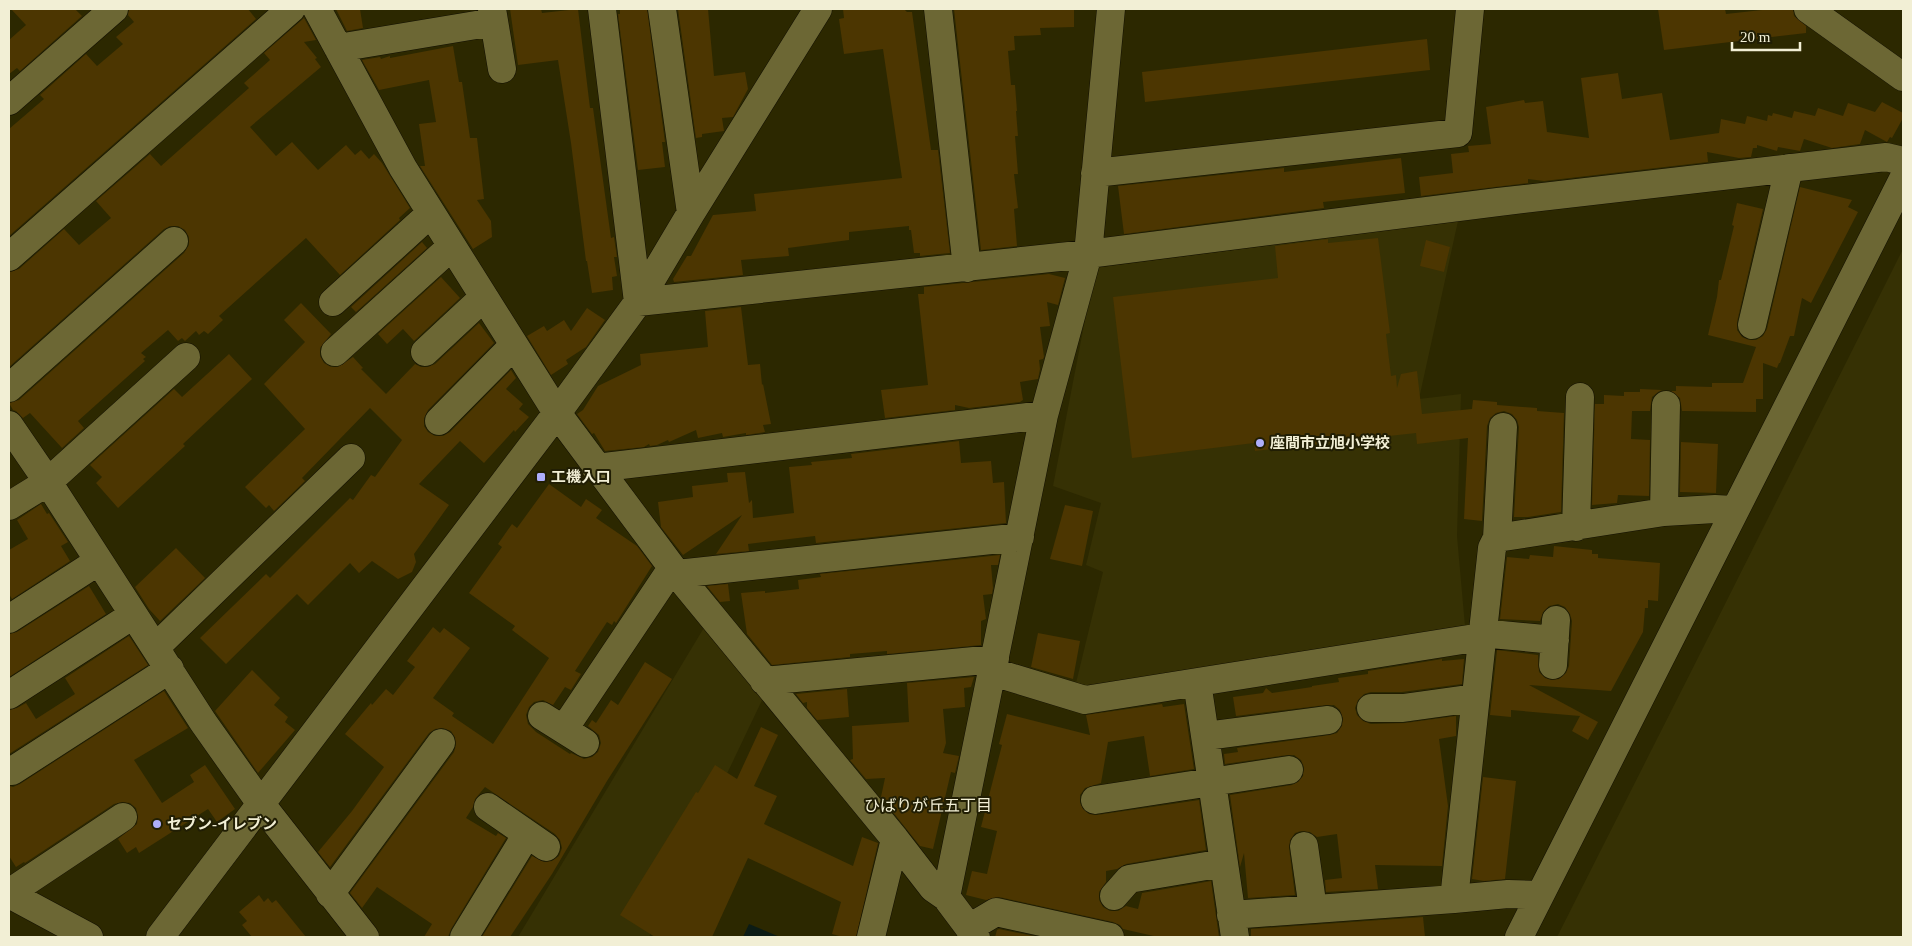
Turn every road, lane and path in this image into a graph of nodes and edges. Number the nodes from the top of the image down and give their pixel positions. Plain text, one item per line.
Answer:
1 (291, 9) edge
2 (317, 9) edge
3 (602, 9) edge
4 (662, 9) edge
5 (818, 9) edge
6 (938, 9) edge
7 (1111, 9) edge
8 (1470, 9) edge
9 (1808, 9) edge
10 (103, 12) edge
11 (493, 15) edge
12 (338, 48) junction
13 (502, 69) dead end
14 (1903, 77) edge
15 (9, 101) edge
16 (1903, 161) edge
17 (1789, 168) junction
18 (1095, 173) junction
19 (1903, 179) edge
20 (431, 212) junction
21 (691, 213) junction
22 (174, 242) dead end
23 (452, 246) junction
24 (1088, 254) junction
25 (9, 257) edge
26 (967, 268) junction
27 (484, 297) junction
28 (333, 302) dead end
29 (638, 302) junction
30 (1752, 325) dead end
31 (514, 345) junction
32 (336, 352) dead end
33 (425, 352) dead end
34 (186, 357) dead end
35 (9, 388) edge
36 (1580, 397) dead end
37 (1666, 405) dead end
38 (557, 413) junction
39 (1044, 415) junction
40 (439, 420) dead end
41 (9, 426) edge
42 (1503, 427) dead end
43 (351, 458) dead end
44 (596, 468) junction
45 (48, 482) junction
46 (9, 506) edge
47 (1734, 510) junction
48 (1664, 512) junction
49 (1576, 526) junction
50 (1020, 537) junction
51 (1497, 538) junction
52 (99, 562) junction
53 (674, 571) junction
54 (133, 615) junction
55 (9, 619) edge
56 (1481, 637) junction
57 (1555, 642) dead end
58 (163, 658) junction
59 (994, 666) junction
60 (764, 681) junction
61 (1197, 682) junction
62 (9, 695) edge
63 (1475, 698) junction
64 (1371, 708) dead end
65 (1328, 720) dead end
66 (564, 729) dead end
67 (1206, 736) junction
68 (441, 743) dead end
69 (1289, 770) dead end
70 (12, 771) dead end
71 (1212, 781) junction
72 (1095, 800) dead end
73 (261, 804) junction
74 (488, 808) dead end
75 (123, 817) dead end
76 (895, 839) junction
77 (1304, 846) dead end
78 (1224, 863) junction
79 (9, 894) edge
80 (330, 894) junction
81 (1540, 894) junction
82 (1114, 896) dead end
83 (946, 897) junction
84 (1454, 899) junction
85 (1313, 909) junction
86 (1233, 926) edge
87 (972, 933) edge
88 (89, 937) edge
89 (160, 937) edge
90 (365, 937) edge
91 (464, 937) edge
92 (871, 937) edge
93 (1110, 937) edge
94 (1519, 937) edge

1 - 25 street
2 - 12 street
3 - 29 street
4 - 21 street
5 - 21 street
6 - 26 street
7 - 18 street
8 - 18 street
9 - 14 street
10 - 15 street
11 - 12 street
11 - 13 street
12 - 20 street
16 - 17 street
17 - 24 street
17 - 30 street
18 - 24 street
19 - 47 street
20 - 23 street
20 - 28 street
21 - 29 street
22 - 35 street
23 - 27 street
23 - 32 street
24 - 26 street
24 - 39 street
26 - 29 street
27 - 31 street
27 - 33 street
29 - 38 street
31 - 38 street
31 - 40 street
34 - 45 street
36 - 49 street
37 - 48 street
38 - 44 street
38 - 73 street
39 - 44 street
39 - 50 street
41 - 45 street
42 - 51 street
43 - 58 street
44 - 53 street
45 - 46 street
45 - 52 street
47 - 48 street
47 - 81 street
48 - 49 street
49 - 51 street
50 - 53 street
50 - 59 street
51 - 56 street
52 - 54 street
52 - 55 street
53 - 60 street
53 - 66 street
54 - 58 street
54 - 62 street
56 - 57 street
56 - 61 street
56 - 63 street
58 - 70 street
58 - 73 street
59 - 60 street
59 - 61 street
59 - 83 street
60 - 76 street
61 - 67 street
63 - 64 street
63 - 84 street
65 - 67 street
67 - 71 street
68 - 80 street
69 - 71 street
71 - 72 street
71 - 78 street
73 - 80 street
73 - 89 street
74 - 91 street
75 - 79 street
76 - 83 street
76 - 92 street
77 - 85 street
78 - 82 street
78 - 86 street
79 - 88 street
80 - 90 street
81 - 84 street
81 - 94 street
83 - 87 street
84 - 85 street
85 - 86 street
87 - 93 street

